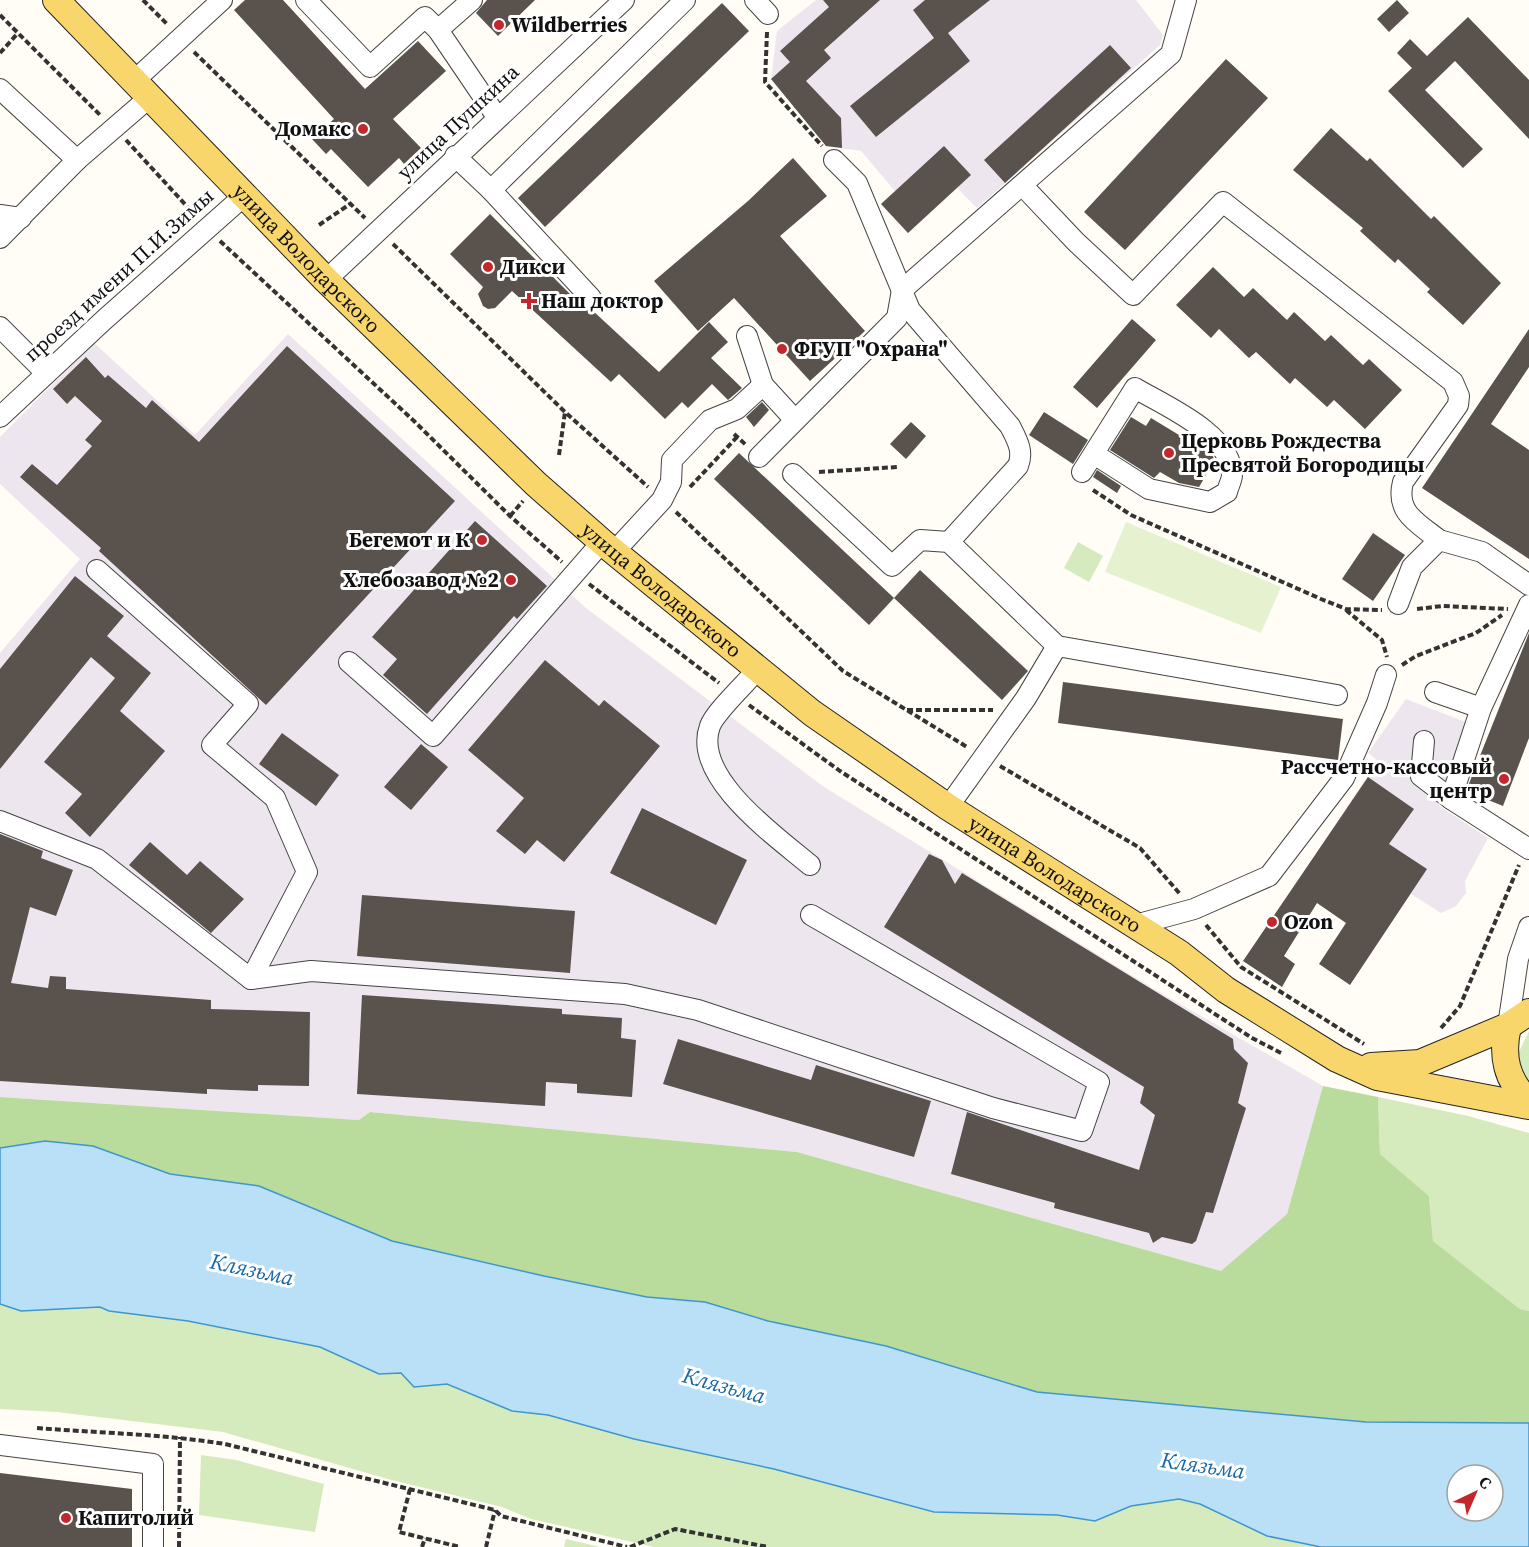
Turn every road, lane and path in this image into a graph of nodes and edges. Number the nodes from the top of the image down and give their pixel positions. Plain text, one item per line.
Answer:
1 (56, 0) edge
2 (143, 0) edge
3 (222, 0) edge
4 (306, 0) edge
5 (472, 0) edge
6 (624, 0) edge
7 (685, 0) edge
8 (1186, 0) edge
9 (761, 7) edge
10 (438, 30) junction
11 (18, 33) dead end
12 (181, 39) junction
13 (0, 53) edge
14 (0, 88) edge
15 (143, 89) junction
16 (497, 117) junction
17 (455, 156) junction
18 (77, 160) junction
19 (834, 160) joint
20 (1023, 186) junction
21 (491, 190) junction
22 (245, 195) junction
23 (350, 204) junction
24 (0, 215) edge
25 (21, 218) junction
26 (319, 225) dead end
27 (378, 229) junction
28 (0, 238) edge
29 (326, 280) junction
30 (902, 291) junction
31 (591, 298) dead end
32 (0, 327) edge
33 (747, 336) dead end
34 (46, 373) junction
35 (762, 385) junction
36 (565, 412) junction
37 (0, 417) edge
38 (795, 420) junction
39 (737, 437) dead end
40 (1094, 454) junction
41 (559, 455) dead end
42 (759, 457) dead end
43 (897, 467) dead end
44 (1082, 472) dead end
45 (793, 474) joint
46 (1093, 490) dead end
47 (525, 499) dead end
48 (666, 503) junction
49 (510, 516) dead end
50 (1439, 540) junction
51 (949, 542) junction
52 (608, 547) junction
53 (97, 570) dead end
54 (1529, 585) edge
55 (1529, 605) edge
56 (1398, 608) junction
57 (1346, 609) junction
58 (1057, 646) junction
59 (349, 662) dead end
60 (758, 669) junction
61 (1386, 675) junction
62 (1435, 692) dead end
63 (1337, 695) dead end
64 (1026, 698) junction
65 (1481, 708) junction
66 (907, 710) junction
67 (1424, 741) dead end
68 (985, 757) junction
69 (1451, 799) junction
70 (948, 807) junction
71 (0, 821) edge
72 (1529, 849) edge
73 (810, 865) dead end
74 (1507, 892) dead end
75 (1194, 909) junction
76 (811, 915) dead end
77 (1135, 925) junction
78 (1529, 927) edge
79 (251, 979) junction
80 (1529, 1012) edge
81 (1508, 1026) junction
82 (1438, 1030) dead end
83 (1363, 1057) junction
84 (1529, 1102) edge
85 (1529, 1106) edge
86 (34, 1427) dead end
87 (180, 1437) junction
88 (0, 1445) edge
89 (410, 1489) junction
90 (495, 1510) junction
91 (424, 1538) junction
92 (153, 1547) edge
93 (179, 1547) edge
94 (422, 1547) edge
95 (460, 1547) edge
96 (486, 1547) edge
97 (628, 1547) edge
98 (768, 1547) edge

1 - 15 main road, улица Володарского
2 - 12 path
3 - 12 street
4 - 10 street
5 - 10 street
6 - 16 street, улица Пушкина
7 - 21 street
8 - 20 street
9 - 19 path
10 - 16 street
11 - 13 path
12 - 15 street
12 - 23 path
14 - 18 street
15 - 18 street
15 - 22 main road, улица Володарского
16 - 17 street, улица Пушкина
17 - 21 street
17 - 27 street, улица Пушкина
18 - 25 street
19 - 30 street
20 - 30 street
20 - 50 street
21 - 31 street
22 - 29 main road, улица Володарского
22 - 34 street, проезд имени П.И.Зимы
23 - 26 path
23 - 27 path
24 - 25 street
25 - 28 street
27 - 29 street, улица Пушкина
27 - 36 path
29 - 52 main road, улица Володарского
30 - 38 street
30 - 51 street
32 - 34 street
33 - 35 street
34 - 37 street, проезд имени П.И.Зимы
35 - 38 street
35 - 48 street
36 - 41 path
36 - 48 path
38 - 42 street
39 - 48 path
40 - 40 street
40 - 44 street
43 - 45 path
45 - 51 street
46 - 57 path
47 - 49 path
48 - 52 street
48 - 66 path
50 - 54 street
50 - 56 street
51 - 58 street
52 - 59 street
52 - 60 main road, улица Володарского
53 - 79 street
55 - 65 street
56 - 57 path
56 - 61 path
57 - 61 path
58 - 63 street
58 - 64 street
60 - 70 main road, улица Володарского
60 - 73 street
61 - 75 street
62 - 65 street
64 - 66 path
64 - 68 street
65 - 69 street
66 - 68 path
67 - 69 street
68 - 70 street
68 - 75 path
69 - 72 street
70 - 77 main road, улица Володарского
71 - 79 street
74 - 82 path
75 - 77 street
75 - 83 path
76 - 79 street
77 - 83 main road, улица Володарского
78 - 81 street
80 - 81 main road
81 - 83 main road
81 - 84 main road
83 - 85 main road, улица Володарского
86 - 87 path
87 - 89 path
87 - 93 path
88 - 92 street
89 - 90 path
89 - 91 path
90 - 96 path
90 - 97 path
91 - 94 path
91 - 95 path
97 - 98 path

